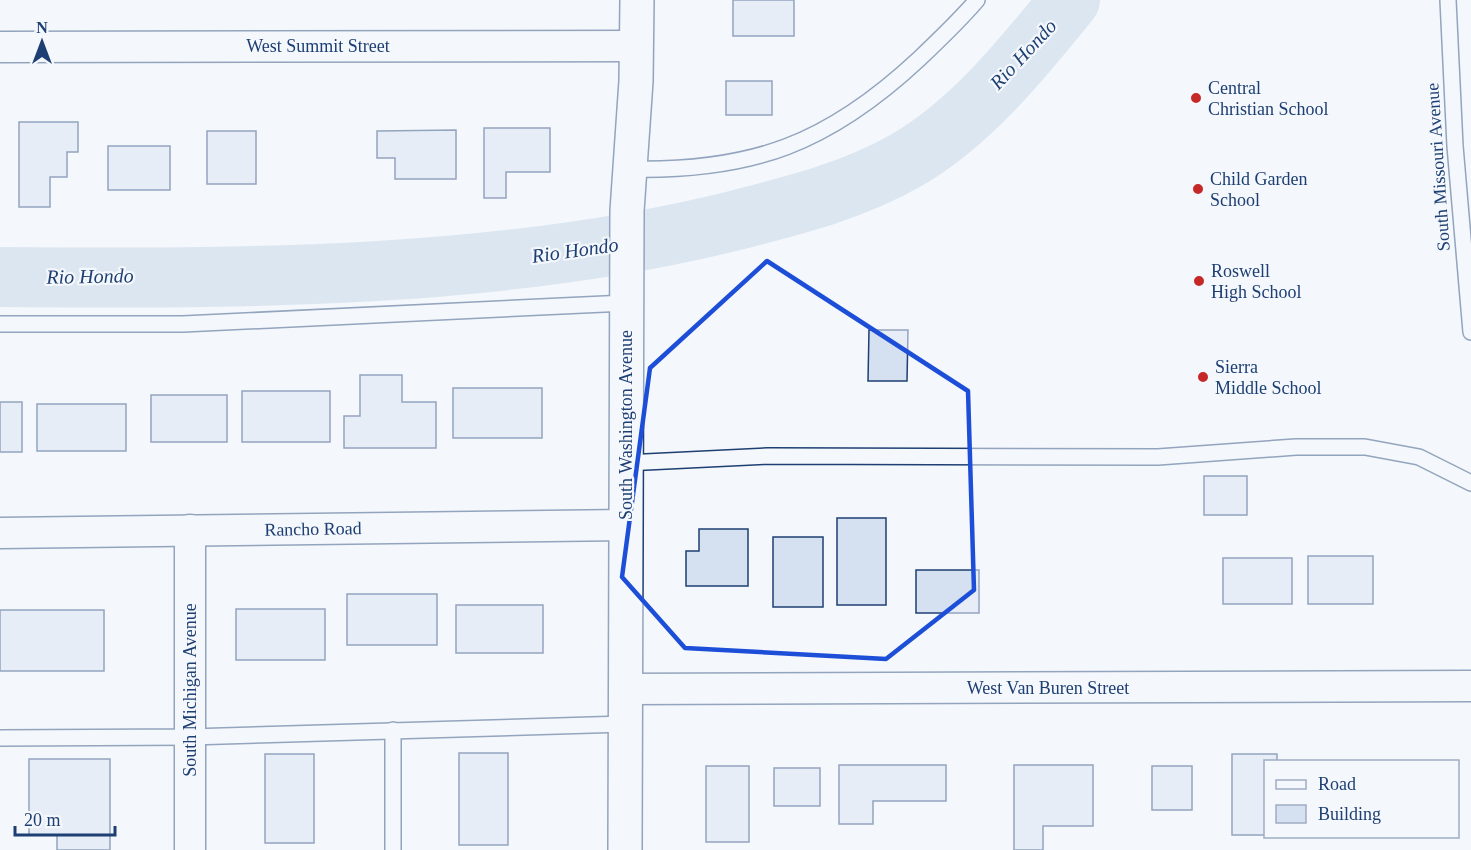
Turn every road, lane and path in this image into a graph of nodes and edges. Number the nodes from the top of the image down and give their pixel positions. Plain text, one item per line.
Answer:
1 (637, 0) edge
2 (977, 0) edge
3 (1448, 0) edge
4 (637, 46) junction
5 (0, 47) edge
6 (629, 169) junction
7 (626, 303) junction
8 (0, 324) edge
9 (1471, 332) edge
10 (625, 463) junction
11 (1471, 483) edge
12 (626, 525) junction
13 (190, 530) junction
14 (0, 534) edge
15 (1471, 686) edge
16 (625, 689) junction
17 (625, 724) junction
18 (393, 730) junction
19 (190, 736) junction
20 (0, 738) edge
21 (190, 850) edge
22 (393, 850) edge
23 (625, 850) edge

1 - 4 street, South Washington Avenue
2 - 6 lane
3 - 9 lane, South Missouri Avenue
4 - 5 street, West Summit Street
4 - 6 street, South Washington Avenue
6 - 7 street, South Washington Avenue
7 - 8 lane
7 - 10 street, South Washington Avenue
10 - 11 lane
10 - 12 street, South Washington Avenue
12 - 13 street, Rancho Road
12 - 16 street, South Washington Avenue
13 - 14 street, Rancho Road
13 - 19 street, South Michigan Avenue
15 - 16 street, West Van Buren Street
16 - 17 street, South Washington Avenue
17 - 18 lane
17 - 23 street, South Washington Avenue
18 - 19 lane
18 - 22 lane
19 - 20 lane
19 - 21 street, South Michigan Avenue

